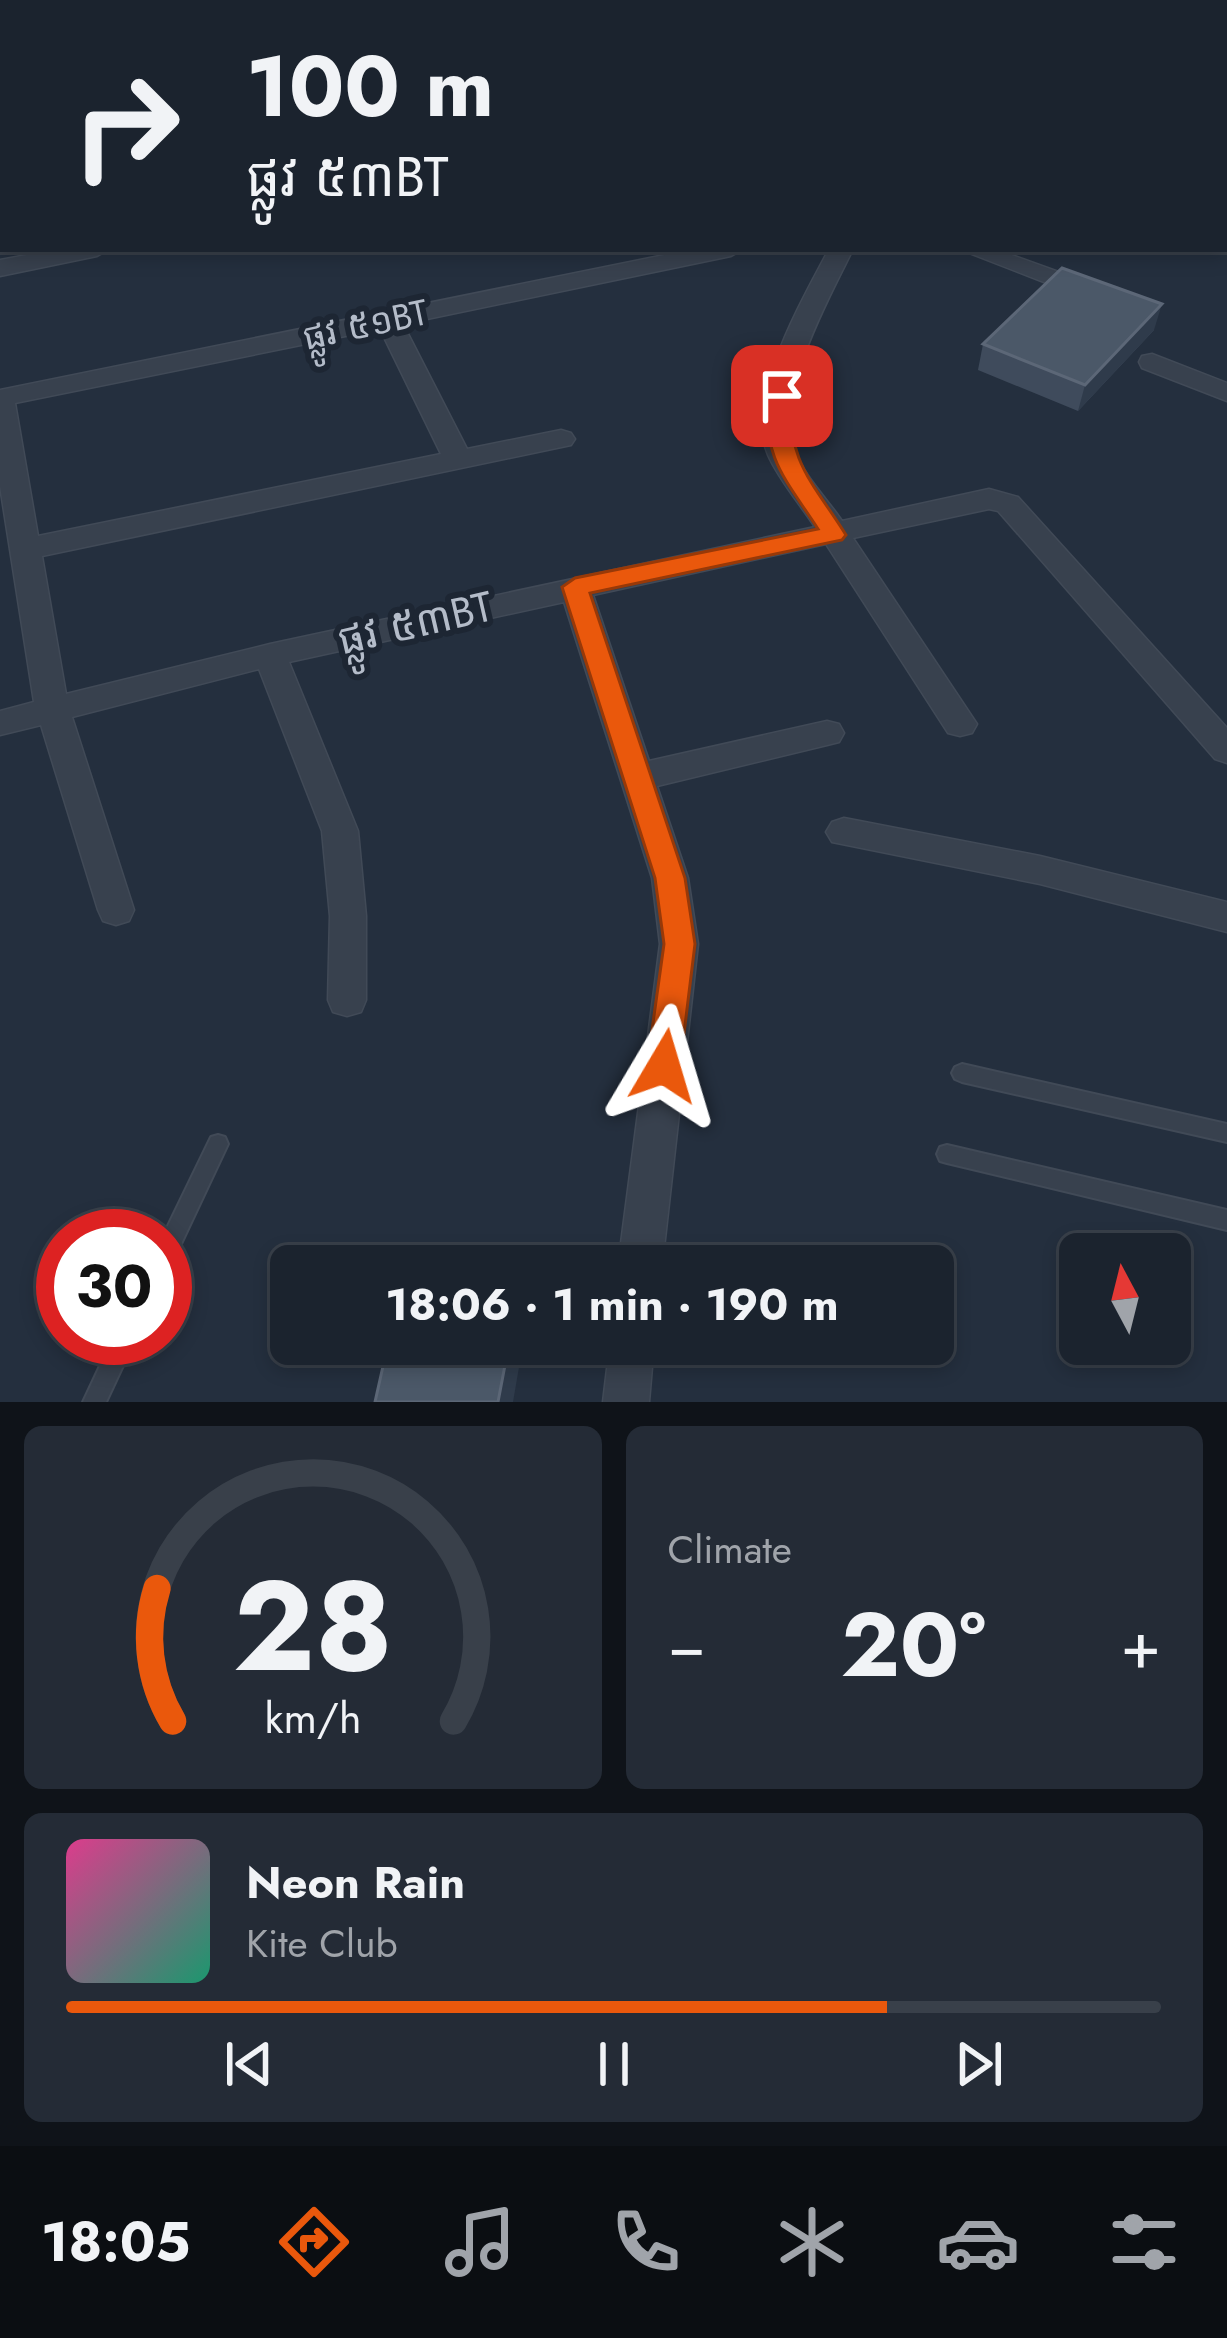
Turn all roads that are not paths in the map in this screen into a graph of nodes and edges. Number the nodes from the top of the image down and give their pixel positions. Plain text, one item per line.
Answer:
1 (82, 252) edge
2 (698, 252) edge
3 (841, 252) edge
4 (979, 252) edge
5 (653, 256) edge
6 (0, 268) edge
7 (1125, 305) edge
8 (388, 319) junction
9 (1152, 362) dead end
10 (1227, 393) edge
11 (0, 398) edge
12 (561, 439) dead end
13 (458, 459) junction
14 (834, 535) junction
15 (25, 549) junction
16 (575, 587) junction
17 (270, 655) junction
18 (52, 708) junction
19 (0, 723) edge
20 (960, 724) dead end
21 (827, 734) dead end
22 (1227, 751) edge
23 (638, 777) junction
24 (844, 832) dead end
25 (116, 910) dead end
26 (1227, 917) edge
27 (347, 1000) dead end
28 (962, 1073) dead end
29 (1227, 1133) edge
30 (218, 1144) dead end
31 (946, 1154) dead end
32 (187, 1209) edge
33 (1227, 1220) edge
34 (643, 1245) edge
35 (112, 1365) edge
36 (630, 1365) edge
37 (94, 1402) edge
38 (626, 1402) edge

1 - 6 street
2 - 5 street, ផ្លូវ ៥១BT
3 - 14 street
4 - 7 street
5 - 8 street, ផ្លូវ ៥១BT
8 - 11 street, ផ្លូវ ៥១BT
8 - 13 street
9 - 10 street
11 - 15 street
12 - 13 street
13 - 15 street
14 - 16 street, ផ្លូវ ៥៣BT
14 - 20 street
14 - 22 street, ផ្លូវ ៥៣BT
15 - 18 street
16 - 17 street, ផ្លូវ ៥៣BT
16 - 23 street
17 - 18 street, ផ្លូវ ៥៣BT
17 - 27 street
18 - 19 street, ផ្លូវ ៥៣BT
18 - 25 street
21 - 23 street
23 - 34 street
24 - 26 street
28 - 29 lane
30 - 32 lane
31 - 33 lane
35 - 37 lane
36 - 38 street

